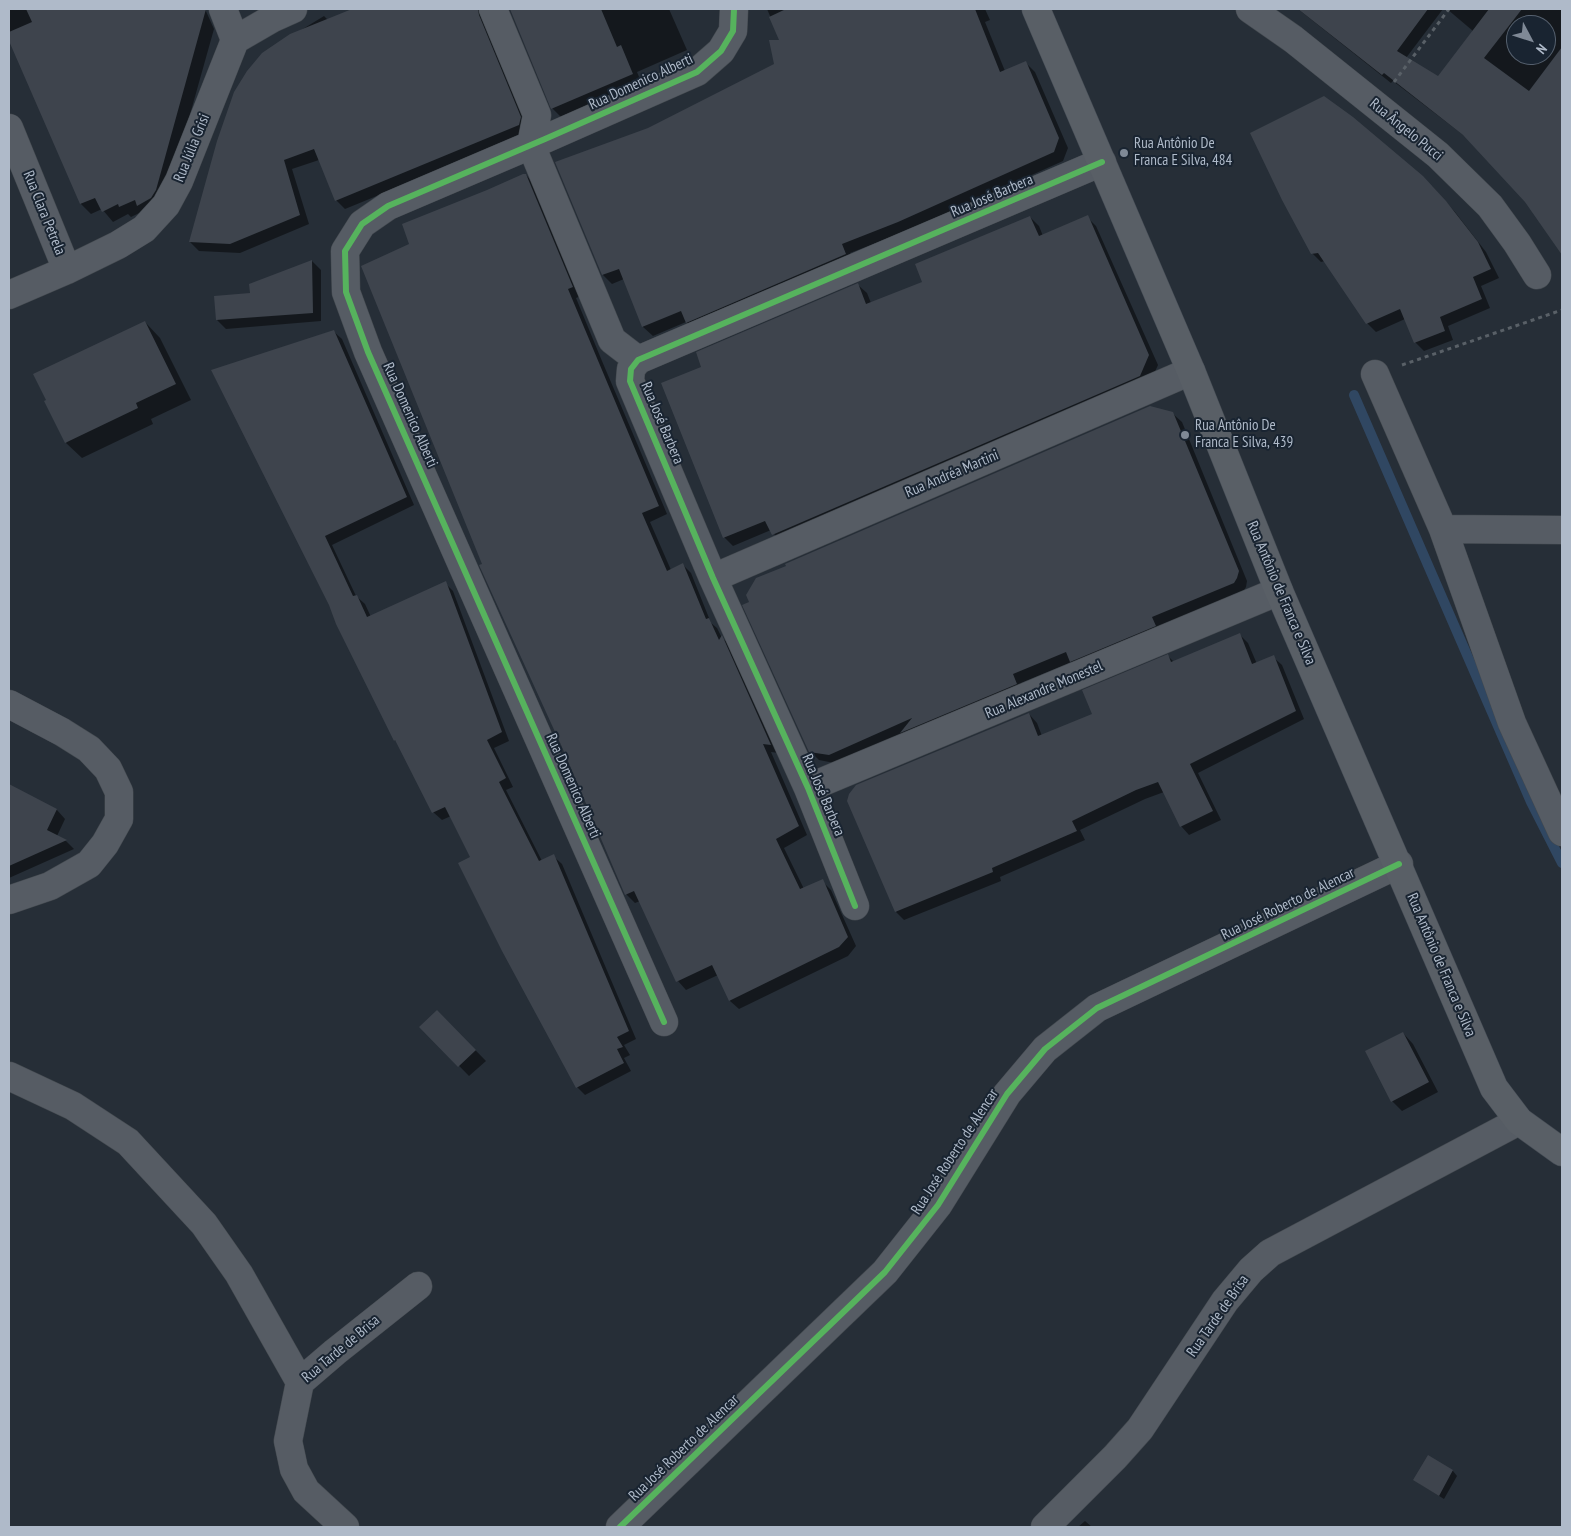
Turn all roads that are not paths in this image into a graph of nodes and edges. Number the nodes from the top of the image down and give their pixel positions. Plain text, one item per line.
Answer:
1 (223, 9) edge
2 (293, 9) edge
3 (493, 9) edge
4 (734, 9) edge
5 (1036, 9) edge
6 (1250, 9) edge
7 (235, 40) junction
8 (9, 128) edge
9 (531, 145) junction
10 (1102, 162) junction
11 (67, 270) junction
12 (1537, 275) dead end
13 (9, 295) edge
14 (638, 360) junction
15 (1191, 371) junction
16 (1375, 374) road end
17 (1443, 529) junction
18 (1562, 530) edge
19 (713, 578) junction
20 (1279, 591) junction
21 (9, 704) edge
22 (808, 788) junction
23 (1562, 832) edge
24 (1399, 864) junction
25 (9, 900) edge
26 (855, 906) dead end
27 (664, 1022) dead end
28 (9, 1076) edge
29 (1519, 1121) junction
30 (1562, 1152) edge
31 (418, 1286) dead end
32 (300, 1382) junction
33 (345, 1527) edge
34 (620, 1527) edge
35 (1045, 1527) edge

1 - 7 street
2 - 7 street
3 - 9 street
4 - 9 street, Rua Domenico Alberti
5 - 10 main road, Rua Antônio de Franca e Silva
6 - 12 street, Rua Ângelo Pucci
7 - 11 street, Rua Júlia Grisi
8 - 11 street, Rua Clara Petrela
9 - 14 street
9 - 27 street, Rua Domenico Alberti
10 - 14 street, Rua José Barbera
10 - 15 main road, Rua Antônio de Franca e Silva
11 - 13 street, Rua Júlia Grisi
14 - 19 street, Rua José Barbera
15 - 19 street, Rua Andréa Martini
15 - 20 main road, Rua Antônio de Franca e Silva
16 - 17 street
17 - 18 street
17 - 23 street
19 - 22 street, Rua José Barbera
20 - 22 street, Rua Alexandre Monestel
20 - 24 main road, Rua Antônio de Franca e Silva
21 - 25 street
22 - 26 street, Rua José Barbera
24 - 29 main road, Rua Antônio de Franca e Silva
24 - 34 street, Rua José Roberto de Alencar
28 - 32 street
29 - 30 main road, Rua Antônio de Franca e Silva
29 - 35 street, Rua Tarde de Brisa
31 - 32 street, Rua Tarde de Brisa
32 - 33 street, Rua Tarde de Brisa

